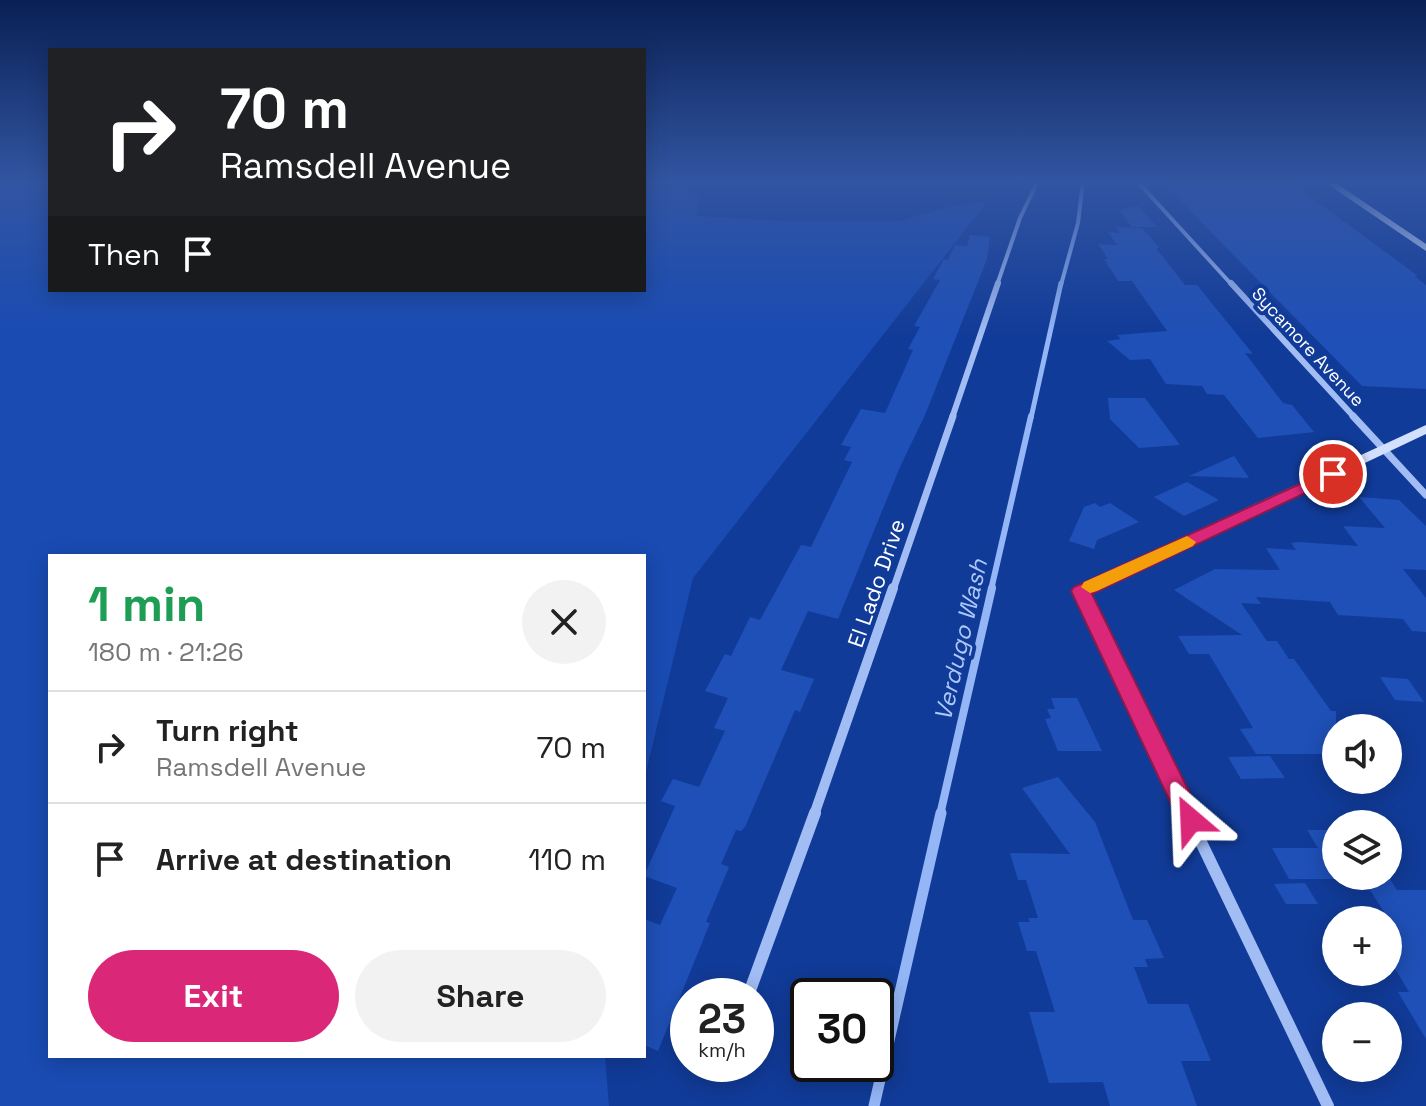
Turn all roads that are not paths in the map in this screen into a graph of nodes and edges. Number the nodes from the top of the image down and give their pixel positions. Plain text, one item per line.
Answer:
1 (1015, 233) edge
2 (1184, 233) edge
3 (1403, 233) edge
4 (1426, 248) edge
5 (1426, 429) edge
6 (1384, 450) junction
7 (1426, 495) edge
8 (1081, 591) joint
9 (755, 978) edge
10 (1328, 1106) edge

1 - 9 street, El Lado Drive
2 - 6 street, Sycamore Avenue
3 - 4 street
5 - 6 street
6 - 7 street, Sycamore Avenue
6 - 8 street
8 - 10 street

